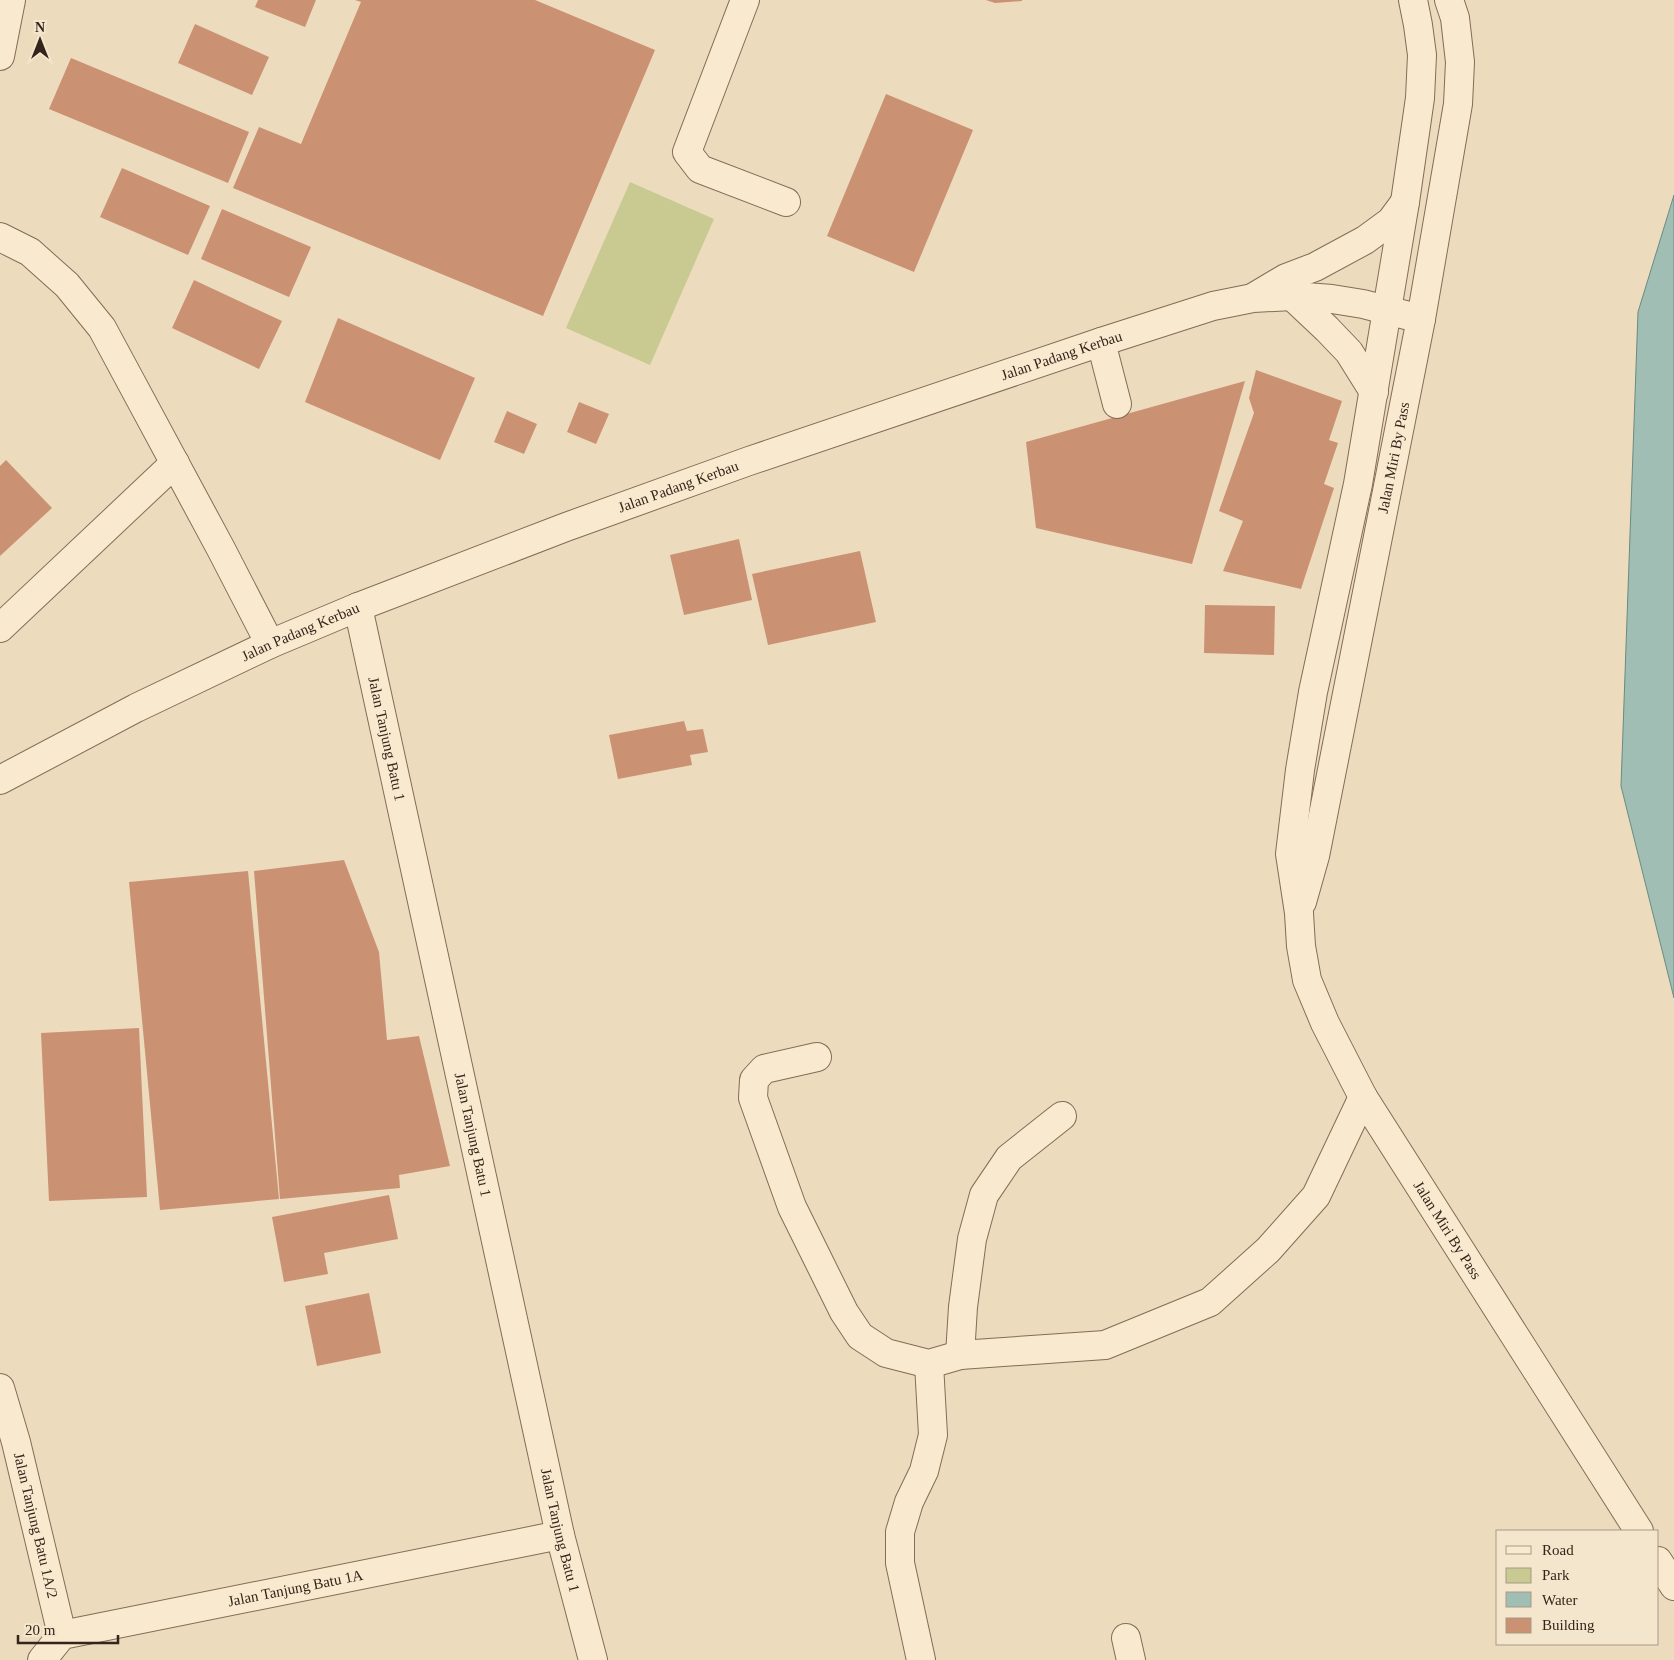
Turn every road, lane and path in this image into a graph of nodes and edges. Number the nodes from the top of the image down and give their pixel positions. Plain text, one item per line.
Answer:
1 (11, 0) edge
2 (745, 0) edge
3 (1413, 0) edge
4 (1449, 0) edge
5 (0, 56) edge
6 (786, 202) dead end
7 (1405, 202) junction
8 (0, 237) edge
9 (1292, 296) junction
10 (1253, 298) junction
11 (1387, 309) junction
12 (1421, 319) junction
13 (1101, 342) junction
14 (1374, 392) junction
15 (1117, 404) dead end
16 (175, 463) junction
17 (358, 607) junction
18 (0, 628) edge
19 (270, 644) junction
20 (0, 780) edge
21 (1298, 912) junction
22 (817, 1057) dead end
23 (1363, 1097) junction
24 (1062, 1116) dead end
25 (960, 1355) junction
26 (929, 1364) junction
27 (0, 1388) edge
28 (1638, 1530) edge
29 (560, 1535) junction
30 (1659, 1563) edge
31 (1674, 1586) edge
32 (62, 1635) junction
33 (42, 1660) edge
34 (594, 1660) edge
35 (921, 1660) edge

1 - 5 street
2 - 6 street
3 - 7 street, Jalan Miri By Pass
4 - 12 street, Jalan Miri By Pass
7 - 10 street
7 - 11 street, Jalan Miri By Pass
8 - 16 street
9 - 10 street, Jalan Padang Kerbau
9 - 11 street, Jalan Padang Kerbau
9 - 14 street
10 - 13 street, Jalan Padang Kerbau
11 - 12 street, Jalan Padang Kerbau
11 - 14 street, Jalan Miri By Pass
12 - 21 street, Jalan Miri By Pass
13 - 15 street
13 - 17 street, Jalan Padang Kerbau
14 - 21 street, Jalan Miri By Pass
16 - 18 street
16 - 19 street
17 - 19 street, Jalan Padang Kerbau
17 - 29 street, Jalan Tanjung Batu 1
19 - 20 street, Jalan Padang Kerbau
21 - 23 street, Jalan Miri By Pass
22 - 26 street
23 - 25 street
23 - 28 street, Jalan Miri By Pass
24 - 25 street
25 - 26 street
26 - 35 street
27 - 32 street, Jalan Tanjung Batu 1A/2
29 - 32 street, Jalan Tanjung Batu 1A
29 - 34 street, Jalan Tanjung Batu 1
30 - 31 street
32 - 33 street

